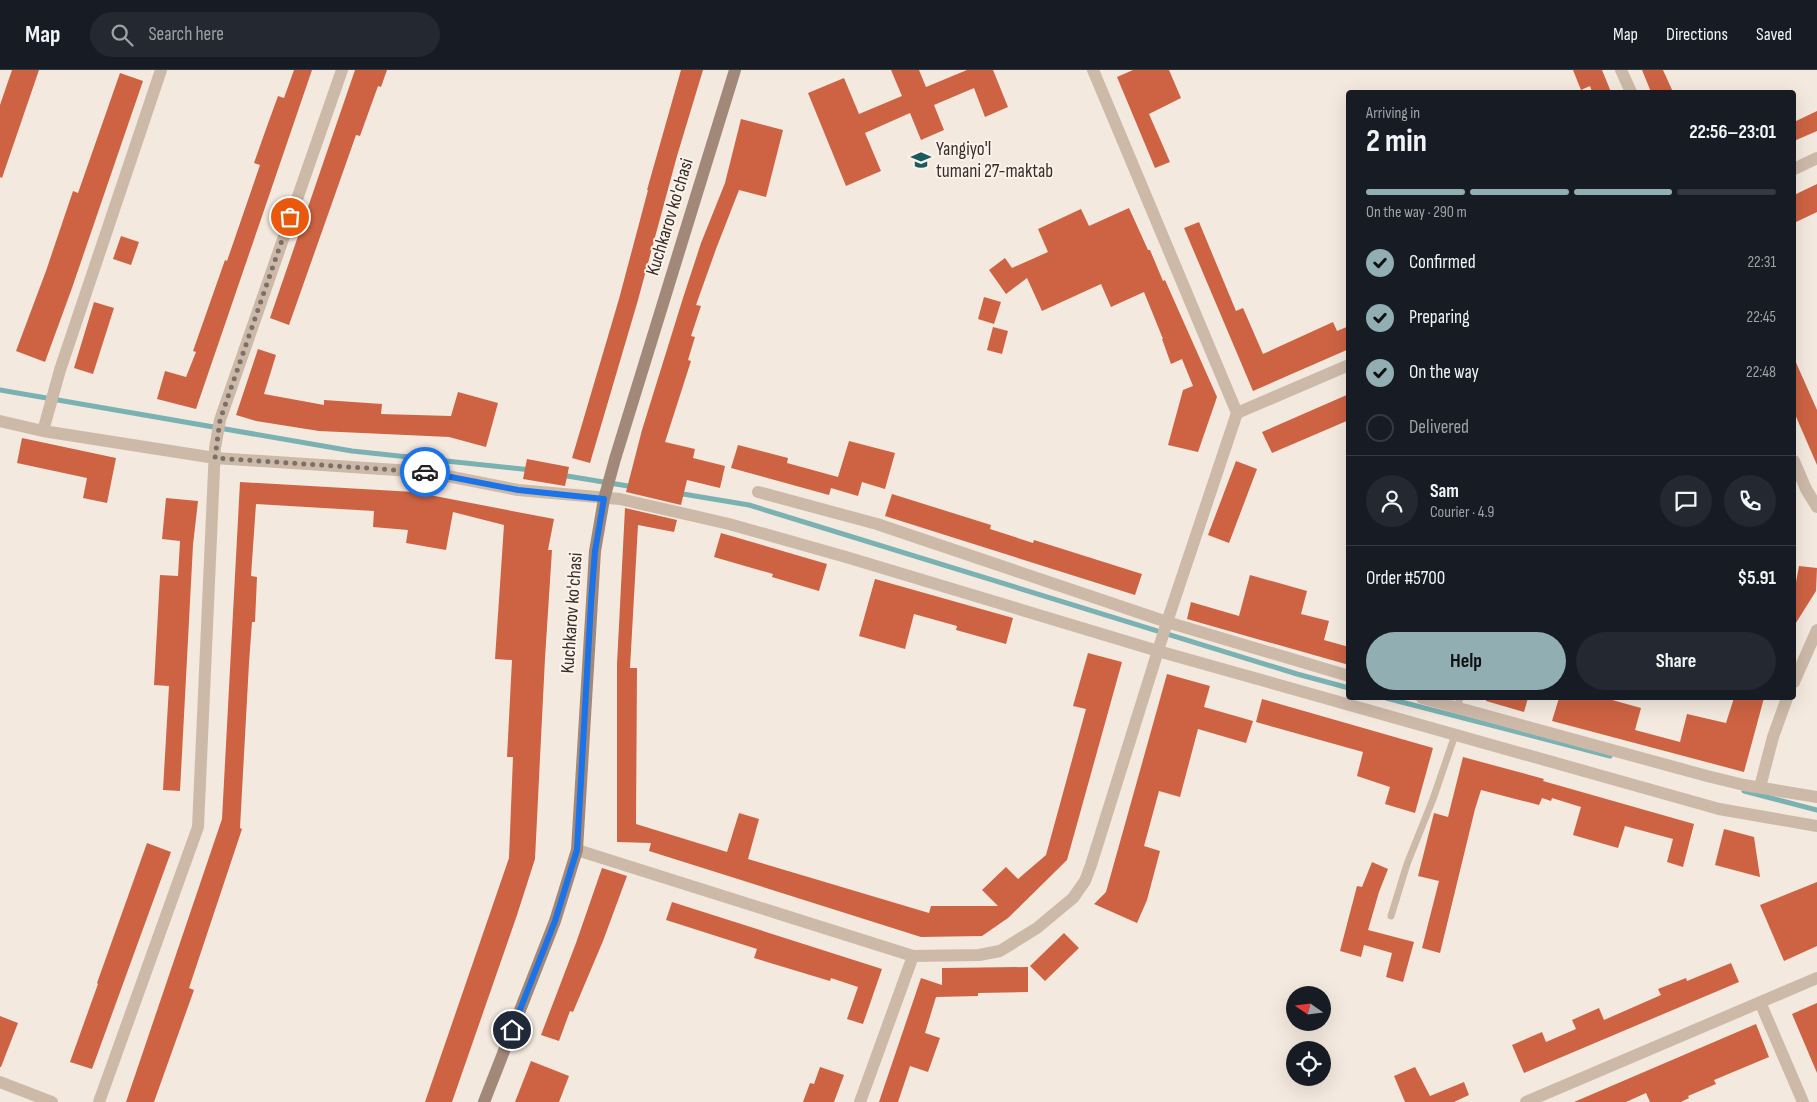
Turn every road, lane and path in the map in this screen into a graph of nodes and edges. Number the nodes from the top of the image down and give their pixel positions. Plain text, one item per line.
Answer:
1 (161, 70) edge
2 (342, 70) edge
3 (735, 70) edge
4 (1093, 70) edge
5 (1621, 70) edge
6 (1629, 90) edge
7 (1817, 158) edge
8 (1796, 167) edge
9 (1346, 366) edge
10 (1237, 413) junction
11 (0, 421) edge
12 (43, 431) junction
13 (215, 453) junction
14 (1796, 466) edge
15 (758, 492) dead end
16 (604, 499) junction
17 (1817, 507) edge
18 (1166, 623) junction
19 (1817, 630) edge
20 (1158, 650) junction
21 (1346, 675) edge
22 (1796, 677) edge
23 (1437, 700) edge
24 (1786, 700) edge
25 (1459, 703) edge
26 (1455, 735) junction
27 (1760, 787) junction
28 (1817, 797) edge
29 (1817, 826) edge
30 (577, 850) junction
31 (1391, 916) dead end
32 (914, 956) junction
33 (1817, 978) edge
34 (1760, 1002) junction
35 (0, 1082) edge
36 (52, 1102) edge
37 (98, 1102) edge
38 (484, 1102) edge
39 (860, 1102) edge
40 (1526, 1102) edge
41 (1803, 1102) edge

1 - 12 street
2 - 13 street
3 - 16 main road, Kuchkarov ko'chasi
4 - 10 street
5 - 6 street
7 - 8 street
9 - 10 street
10 - 18 street
11 - 12 street
12 - 13 street
13 - 16 street
13 - 37 street
14 - 17 street
15 - 18 street
16 - 20 street
16 - 30 main road, Kuchkarov ko'chasi
18 - 20 street
18 - 21 street
19 - 22 street
20 - 26 street
20 - 32 street
23 - 25 street
24 - 27 street
25 - 27 street
26 - 29 street
26 - 31 lane
27 - 28 street
30 - 32 street
30 - 38 main road, Kuchkarov ko'chasi
32 - 39 street
33 - 34 street
34 - 40 street
34 - 41 street
35 - 36 street

